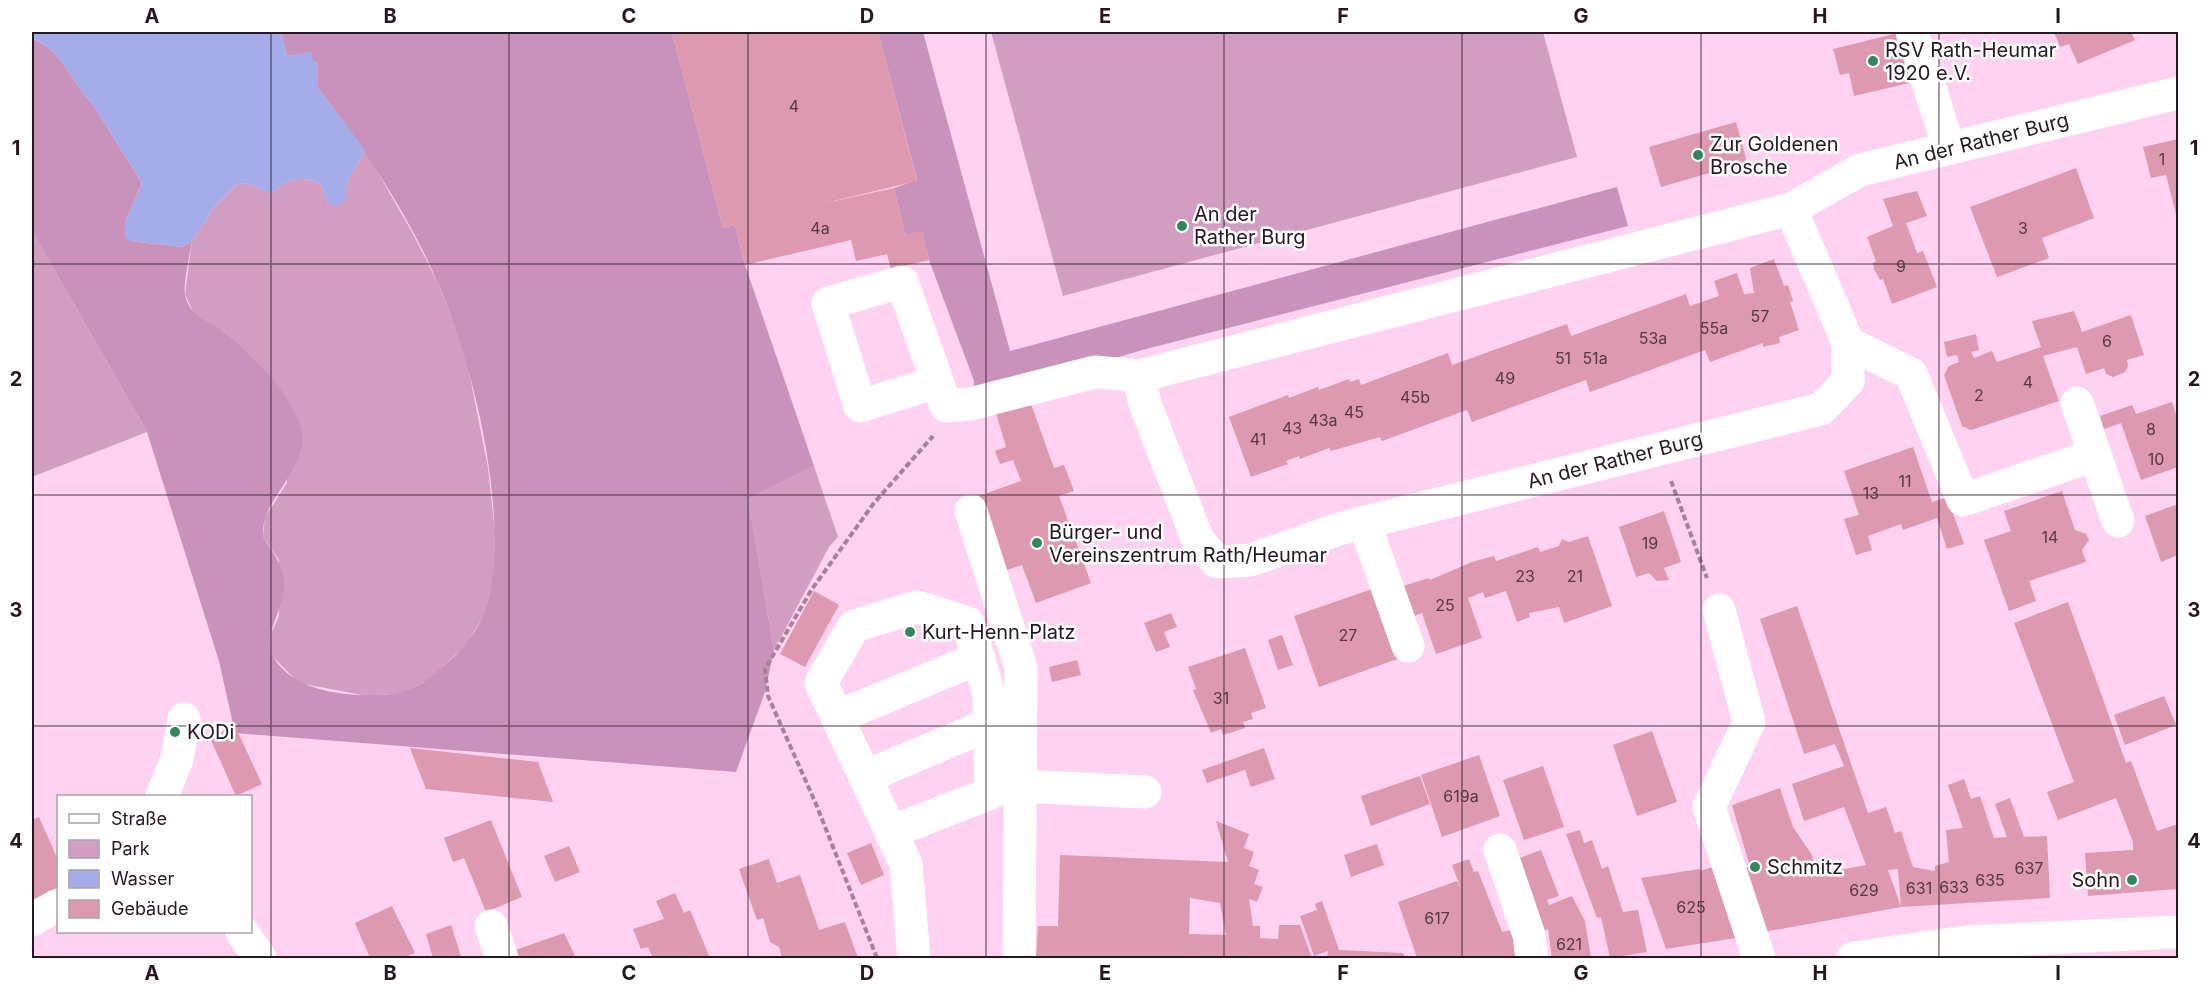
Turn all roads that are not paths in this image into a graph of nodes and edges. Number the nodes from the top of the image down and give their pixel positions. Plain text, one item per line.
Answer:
1 (1912, 32) edge
2 (2178, 93) edge
3 (1948, 148) junction
4 (1791, 209) junction
5 (1848, 343) junction
6 (1139, 376) junction
7 (937, 382) dead end
8 (2077, 403) dead end
9 (2095, 455) junction
10 (971, 511) dead end
11 (2118, 521) dead end
12 (1364, 522) junction
13 (1719, 610) road end
14 (1408, 646) dead end
15 (979, 658) junction
16 (837, 717) junction
17 (184, 719) dead end
18 (990, 724) junction
19 (865, 777) junction
20 (1020, 786) junction
21 (1145, 792) dead end
22 (162, 795) edge
23 (891, 832) junction
24 (1500, 850) dead end
25 (57, 906) edge
26 (32, 921) edge
27 (491, 926) dead end
28 (2178, 932) edge
29 (243, 933) edge
30 (1966, 950) edge
31 (260, 958) edge
32 (502, 958) edge
33 (914, 958) edge
34 (1019, 958) edge
35 (1532, 958) edge
36 (1759, 958) edge
37 (1853, 958) edge

1 - 3 street
2 - 3 street, An der Rather Burg
3 - 4 street, An der Rather Burg
4 - 5 street, An der Rather Burg
4 - 6 street, An der Rather Burg
5 - 9 street
5 - 12 street, An der Rather Burg
6 - 7 street, An der Rather Burg
6 - 12 street, An der Rather Burg
8 - 9 street
9 - 11 street
10 - 20 street
12 - 14 street
13 - 36 street
15 - 16 street
15 - 16 street
15 - 18 street
16 - 19 street
17 - 22 street
18 - 19 street
18 - 23 street
19 - 23 street
20 - 21 street
20 - 34 street
23 - 33 street
24 - 35 street
25 - 26 street
27 - 32 street
28 - 30 street
29 - 31 street
30 - 37 street

